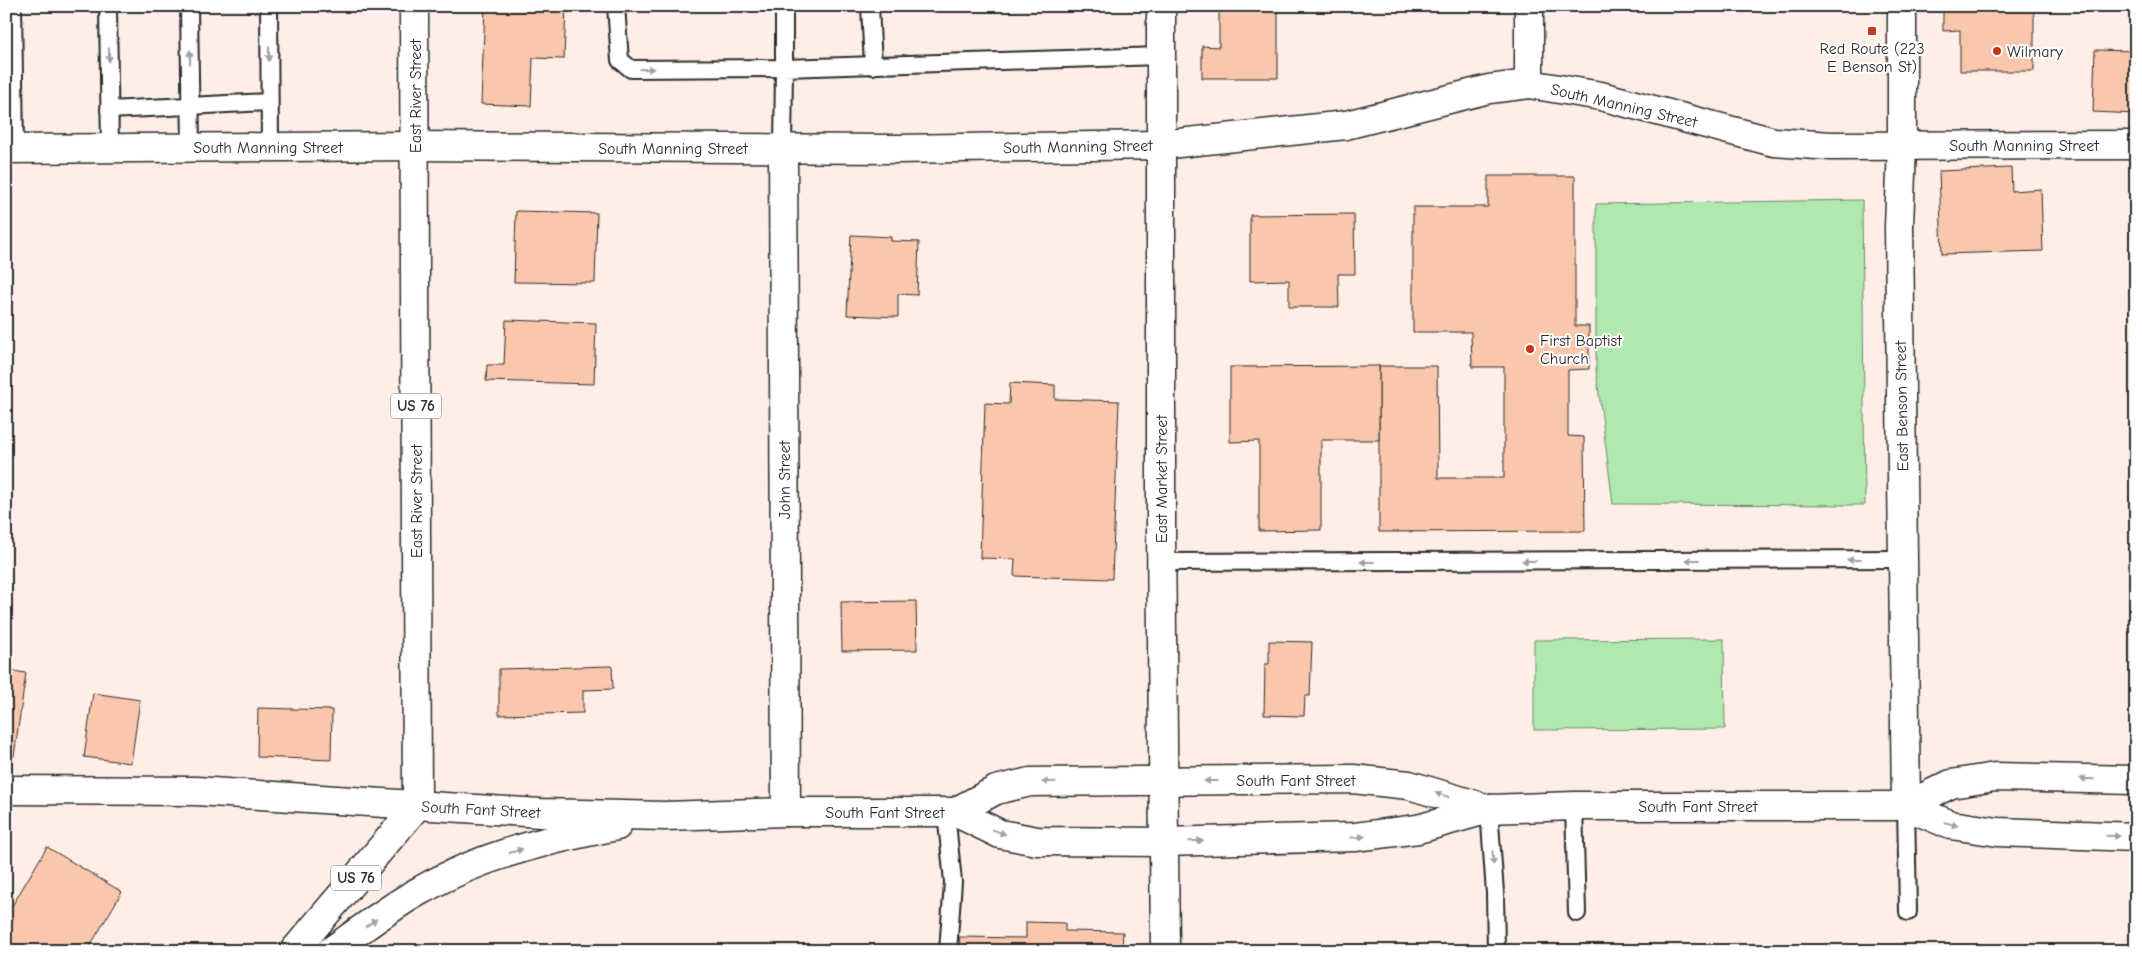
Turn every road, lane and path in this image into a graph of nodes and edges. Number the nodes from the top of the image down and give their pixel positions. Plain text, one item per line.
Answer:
1 (13, 6) edge
2 (108, 6) edge
3 (189, 6) edge
4 (269, 6) edge
5 (414, 6) edge
6 (616, 6) edge
7 (784, 6) edge
8 (870, 6) edge
9 (1161, 6) edge
10 (1529, 6) edge
11 (1902, 6) edge
12 (1161, 56) junction
13 (10, 62) edge
14 (873, 66) junction
15 (784, 68) junction
16 (1529, 84) junction
17 (269, 102) junction
18 (191, 106) junction
19 (109, 110) junction
20 (1160, 145) junction
21 (2136, 145) edge
22 (415, 146) junction
23 (1902, 146) junction
24 (270, 147) junction
25 (191, 148) junction
26 (783, 148) junction
27 (10, 149) edge
28 (110, 149) junction
29 (1903, 560) junction
30 (1161, 562) junction
31 (2136, 780) edge
32 (1163, 781) junction
33 (6, 790) edge
34 (417, 806) junction
35 (1574, 806) junction
36 (1906, 806) junction
37 (1489, 809) junction
38 (786, 812) junction
39 (951, 812) junction
40 (665, 816) junction
41 (2136, 837) edge
42 (1163, 842) junction
43 (1908, 912) dead end
44 (1577, 913) dead end
45 (294, 951) edge
46 (331, 951) edge
47 (948, 951) edge
48 (1166, 951) edge
49 (1496, 951) edge

1 - 13 lane
2 -> 19 lane
18 -> 3 lane
4 -> 17 lane
5 - 22 street, East River Street / US 76
6 -> 15 lane
7 - 15 lane
8 - 14 lane
9 - 12 street, East Market Street
10 - 16 street
11 - 23 street, East Benson Street
12 - 14 lane
12 - 20 street, East Market Street
13 - 27 lane
14 - 15 lane
15 - 26 lane
16 - 20 street, South Manning Street
16 - 23 street, South Manning Street
17 - 18 lane
17 - 24 lane
18 - 19 lane
18 - 25 lane
19 - 28 lane
20 - 26 street, South Manning Street
20 - 30 street, East Market Street
21 - 23 street, South Manning Street
22 - 24 street, South Manning Street
22 - 26 street, South Manning Street
22 - 34 street, East River Street / US 76
23 - 29 street, East Benson Street
24 - 25 street, South Manning Street
25 - 28 street, South Manning Street
26 - 38 street, John Street
27 - 28 street, South Manning Street
29 -> 30 lane
29 - 36 street, East Benson Street
30 - 32 street, East Market Street
31 -> 36 street, South Fant Street
37 -> 32 street, South Fant Street
32 -> 39 street, South Fant Street
32 - 42 street, East Market Street
33 - 34 street, South Fant Street
34 - 40 street, South Fant Street
34 - 45 street, US 76
35 - 36 street, South Fant Street
35 - 37 street, South Fant Street
35 - 44 lane
36 -> 41 street, South Fant Street
36 - 43 lane
42 -> 37 street, South Fant Street
37 -> 49 lane
38 - 39 street, South Fant Street
38 - 40 street, South Fant Street
39 -> 42 street, South Fant Street
39 - 47 lane
46 -> 40 street
42 - 48 street, East Market Street

